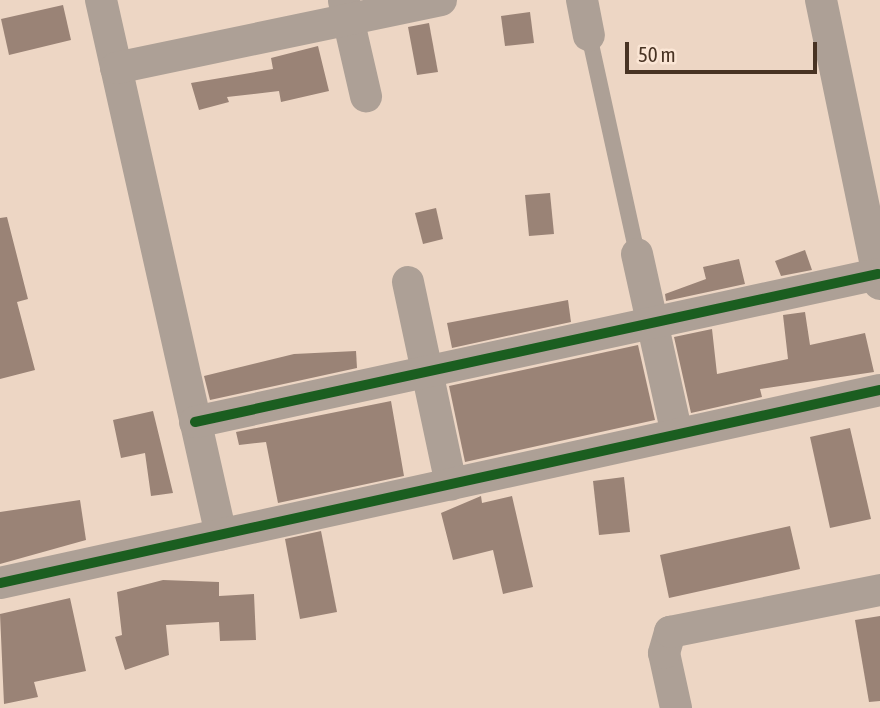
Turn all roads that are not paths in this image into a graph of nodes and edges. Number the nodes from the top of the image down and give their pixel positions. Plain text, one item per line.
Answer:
1 (101, 0) edge
2 (441, 0) edge
3 (582, 0) edge
4 (821, 0) edge
5 (346, 10) edge
6 (590, 35) joint
7 (116, 68) junction
8 (366, 96) dead end
9 (637, 254) joint
10 (879, 279) edge
11 (408, 282) dead end
12 (652, 323) junction
13 (427, 372) junction
14 (880, 390) edge
15 (195, 422) junction
16 (677, 434) junction
17 (451, 484) junction
18 (221, 535) junction
19 (0, 583) edge
20 (880, 590) edge
21 (676, 708) edge

1 - 7 street
2 - 5 street
3 - 6 street
4 - 10 street
5 - 7 street
5 - 8 street
6 - 9 lane
7 - 15 street
9 - 12 street
10 - 12 street
11 - 13 street
12 - 13 street
12 - 16 street
13 - 15 street
13 - 17 street
14 - 16 street
15 - 18 street
16 - 17 street
17 - 18 street
18 - 19 street
20 - 21 street

